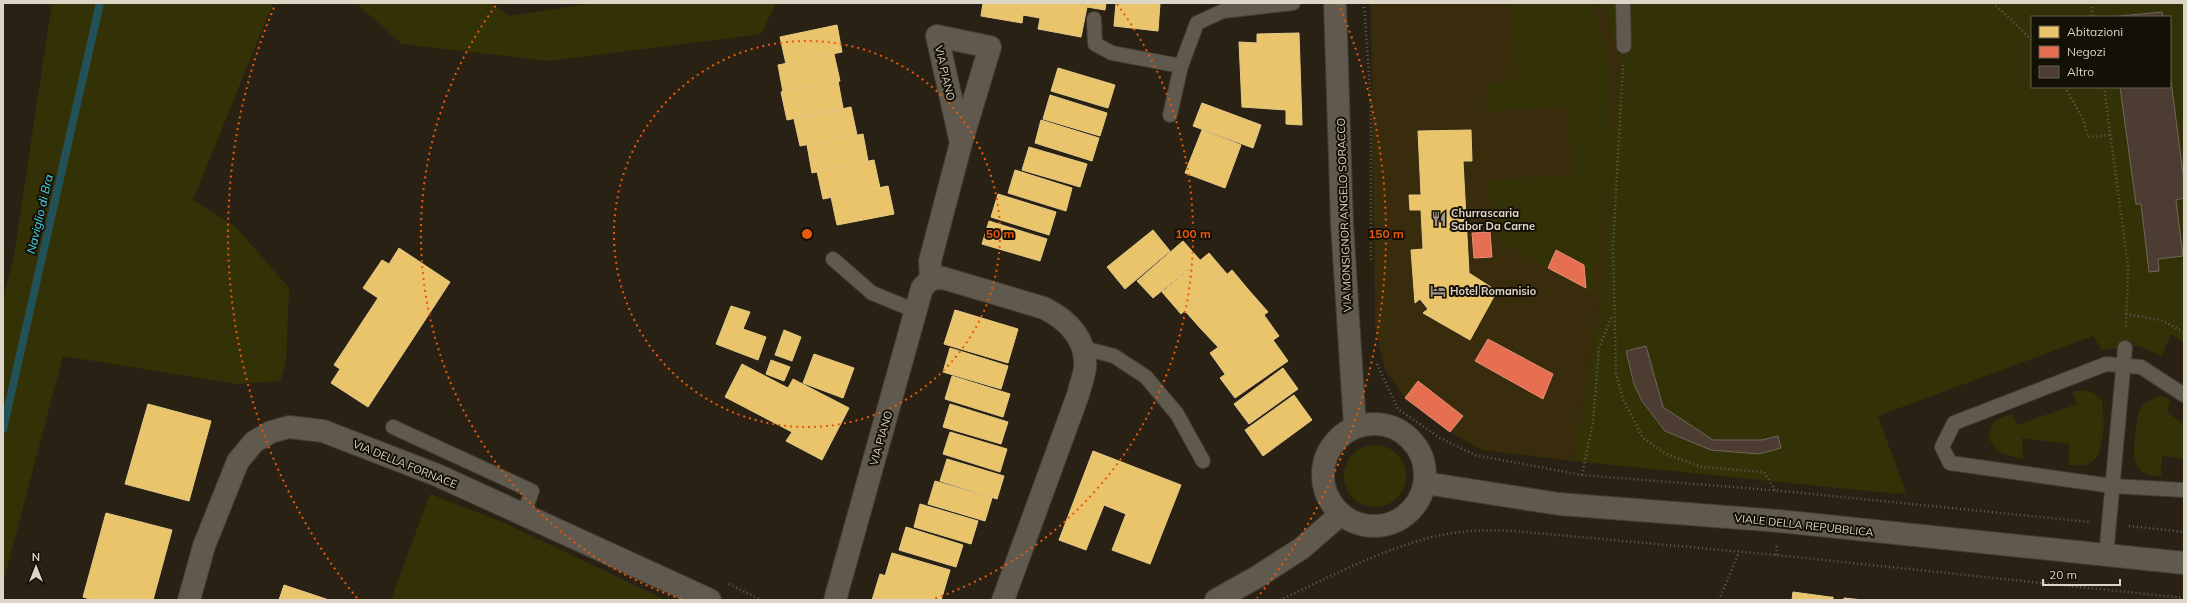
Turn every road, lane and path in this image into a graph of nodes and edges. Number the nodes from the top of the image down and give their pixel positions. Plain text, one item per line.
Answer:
1 (1293, 3) edge
2 (1335, 3) edge
3 (1364, 3) edge
4 (1623, 3) edge
5 (1993, 3) edge
6 (2091, 3) edge
7 (1217, 7) edge
8 (2093, 16) edge
9 (1094, 19) dead end
10 (2031, 39) edge
11 (1624, 46) joint
12 (1180, 66) junction
13 (2066, 88) edge
14 (2104, 88) edge
15 (1170, 115) dead end
16 (2111, 135) junction
17 (961, 143) dead end
18 (833, 259) dead end
19 (1371, 264) dead end
20 (931, 279) junction
21 (916, 311) junction
22 (1613, 313) junction
23 (2126, 314) junction
24 (2184, 332) edge
25 (1083, 348) junction
26 (2125, 348) joint
27 (1375, 357) dead end
28 (2123, 366) junction
29 (2184, 395) edge
30 (1355, 426) junction
31 (393, 427) dead end
32 (1203, 461) dead end
33 (1582, 475) junction
34 (1425, 483) junction
35 (2112, 486) junction
36 (1776, 490) junction
37 (2184, 490) edge
38 (1340, 514) junction
39 (523, 515) junction
40 (2109, 524) junction
41 (2184, 532) edge
42 (1739, 552) junction
43 (2106, 556) junction
44 (2184, 563) edge
45 (1256, 577) junction
46 (2184, 598) edge
47 (189, 600) edge
48 (710, 600) edge
49 (835, 600) edge
50 (1003, 600) edge
51 (1204, 600) edge
52 (1216, 600) edge
53 (1280, 600) edge
54 (1719, 600) edge

1 - 7 lane
2 - 30 street, VIA MONSIGNOR ANGELO SORACCO
3 - 19 path
4 - 11 lane
5 - 10 path
6 - 8 path
7 - 12 lane
9 - 12 lane
11 - 22 path
12 - 15 lane
13 - 16 path
14 - 16 path
16 - 23 path
17 - 20 street
18 - 21 lane
20 - 21 street, VIA PIANO
20 - 25 street
21 - 49 street, VIA PIANO
22 - 33 path
22 - 36 path
23 - 24 path
23 - 26 path
25 - 32 lane
25 - 50 street
26 - 28 lane
27 - 33 path
28 - 29 lane
28 - 35 lane
28 - 35 lane
30 - 34 street
30 - 38 street
31 - 39 lane
33 - 36 path
34 - 38 street
34 - 43 street, VIALE DELLA REPUBBLICA
35 - 37 lane
35 - 40 lane
36 - 40 path
38 - 45 street
39 - 47 street, VIA DELLA FORNACE
39 - 48 street, VIA DELLA FORNACE
40 - 41 path
40 - 43 lane
42 - 46 path
42 - 53 path
42 - 54 path
43 - 44 street, VIALE DELLA REPUBBLICA
45 - 51 street
45 - 52 street

